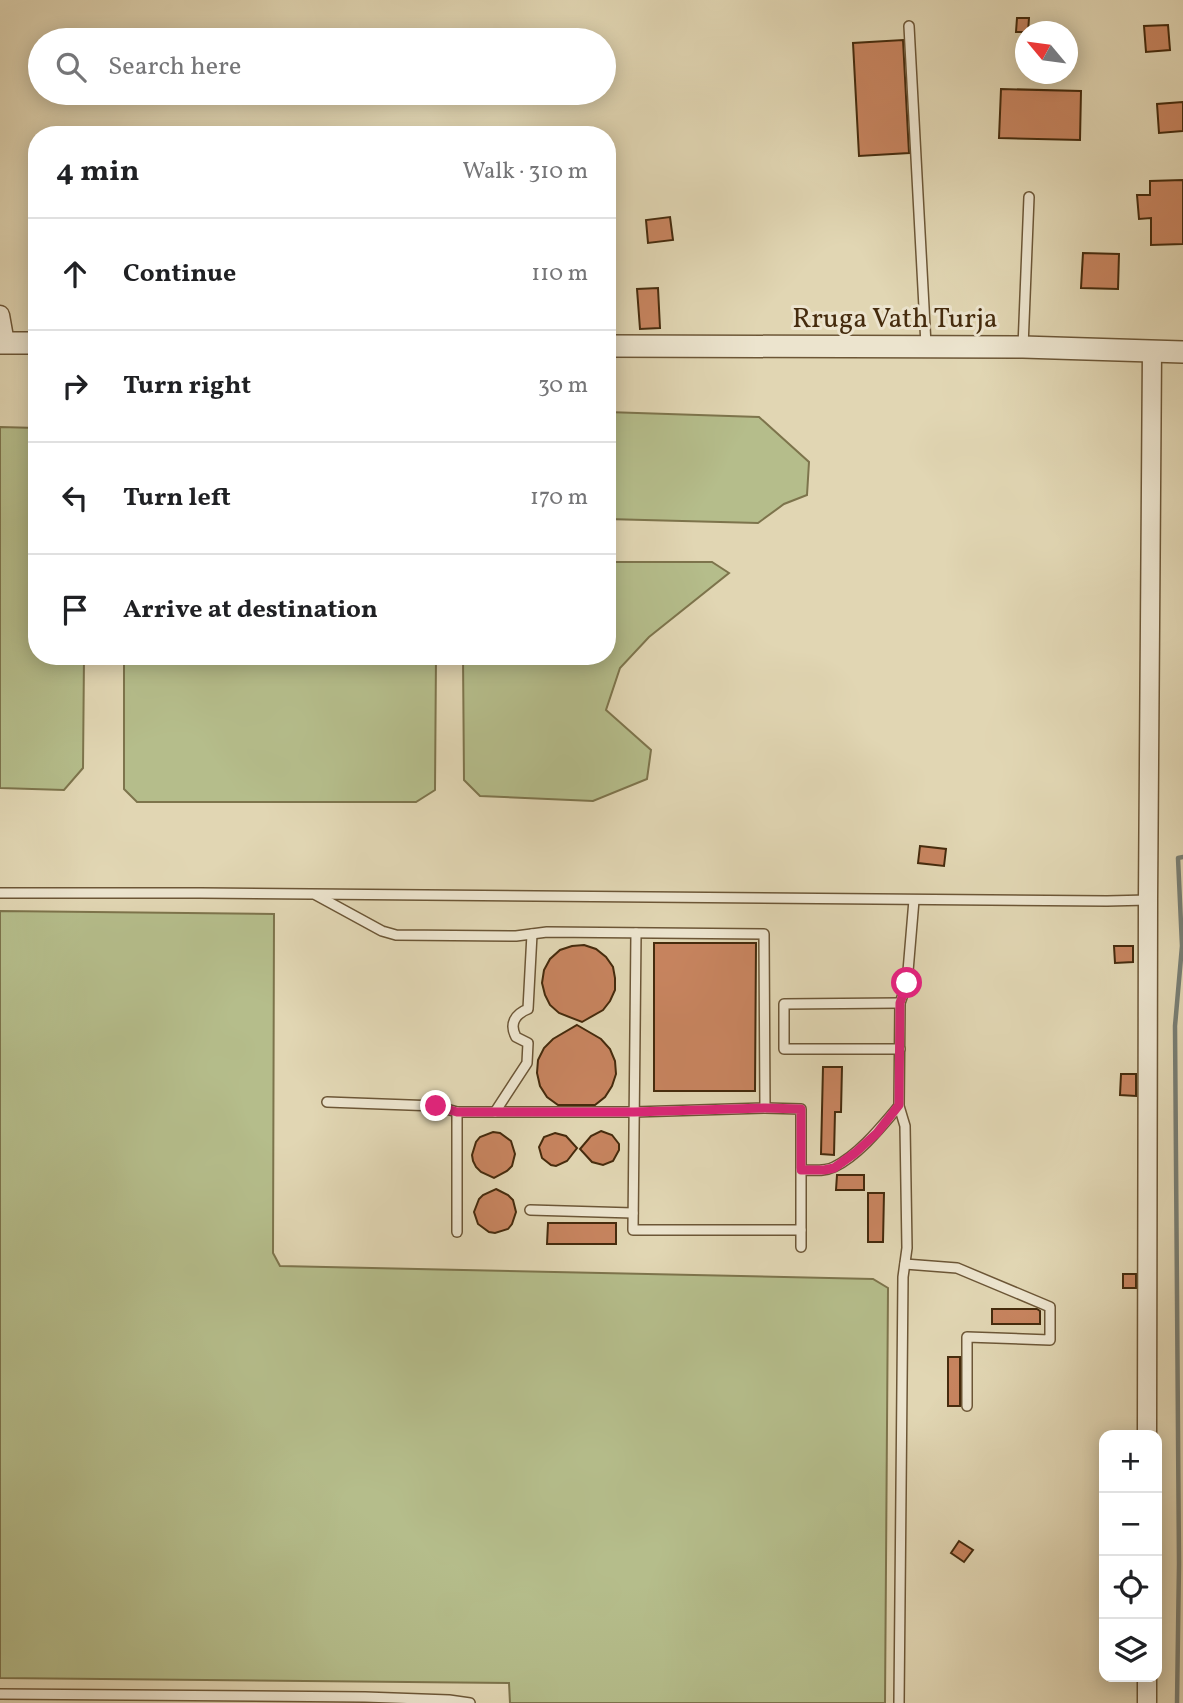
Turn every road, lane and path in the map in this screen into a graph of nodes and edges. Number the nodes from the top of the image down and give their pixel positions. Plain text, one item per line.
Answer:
1 (909, 26) dead end
2 (1029, 197) dead end
3 (0, 315) edge
4 (2, 343) edge
5 (28, 343) edge
6 (616, 346) edge
7 (926, 347) junction
8 (1023, 347) junction
9 (1152, 351) junction
10 (1183, 352) edge
11 (0, 893) edge
12 (314, 894) junction
13 (914, 900) junction
14 (1148, 900) junction
15 (636, 933) junction
16 (532, 934) junction
17 (900, 1003) junction
18 (900, 1049) junction
19 (327, 1102) dead end
20 (899, 1105) junction
21 (765, 1108) junction
22 (457, 1112) junction
23 (495, 1112) junction
24 (634, 1112) junction
25 (801, 1170) junction
26 (530, 1210) dead end
27 (633, 1213) junction
28 (801, 1230) junction
29 (457, 1232) dead end
30 (801, 1247) dead end
31 (905, 1264) junction
32 (967, 1406) dead end
33 (1147, 1430) edge
34 (1147, 1682) edge
35 (0, 1694) edge
36 (470, 1703) edge
37 (899, 1703) edge
38 (1147, 1703) edge

1 - 7 lane
2 - 8 lane
3 - 4 street
4 - 5 street
6 - 7 street, Rruga Vath Turja
7 - 8 street, Rruga Vath Turja
8 - 9 street, Rruga Vath Turja
9 - 10 street, Rruga Vath Turja
9 - 14 street
11 - 12 lane
12 - 13 lane
12 - 16 lane
13 - 14 lane
13 - 17 lane
14 - 33 street
15 - 16 lane
15 - 21 lane
15 - 24 lane
16 - 23 lane
17 - 18 lane
17 - 18 lane
18 - 20 lane
19 - 22 lane
20 - 25 lane
20 - 31 lane
21 - 24 lane
21 - 25 lane
22 - 23 lane
22 - 29 lane
23 - 24 lane
24 - 27 lane
25 - 28 lane
26 - 27 lane
27 - 28 lane
28 - 30 lane
31 - 32 lane
31 - 37 lane
34 - 38 street
35 - 36 lane

